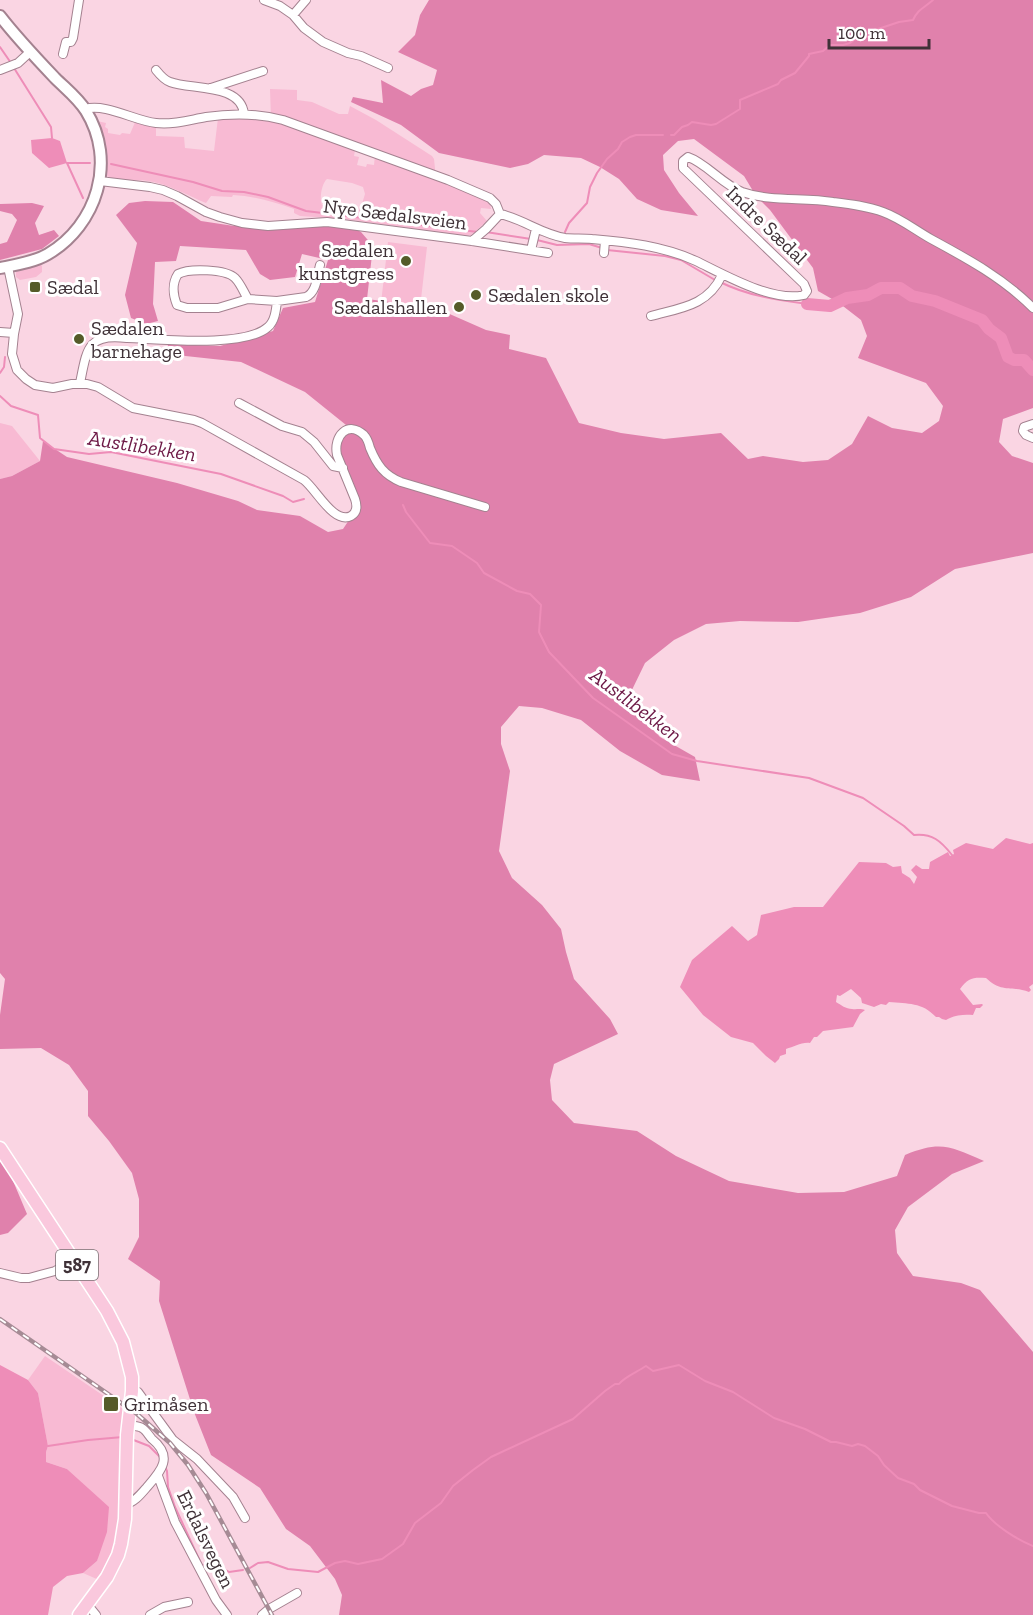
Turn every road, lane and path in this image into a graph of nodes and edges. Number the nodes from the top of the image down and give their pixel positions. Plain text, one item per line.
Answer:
1 (79, 0) edge
2 (264, 0) edge
3 (306, 0) edge
4 (293, 15) junction
5 (0, 16) edge
6 (30, 52) junction
7 (63, 54) dead end
8 (388, 68) dead end
9 (0, 70) edge
10 (156, 70) dead end
11 (263, 71) dead end
12 (211, 88) junction
13 (84, 109) junction
14 (244, 114) junction
15 (100, 181) junction
16 (500, 214) junction
17 (475, 239) junction
18 (533, 240) junction
19 (548, 253) dead end
20 (320, 265) dead end
21 (4, 267) edge
22 (720, 280) junction
23 (248, 299) junction
24 (277, 301) junction
25 (1033, 308) edge
26 (651, 316) dead end
27 (0, 332) edge
28 (14, 333) junction
29 (80, 383) junction
30 (239, 403) dead end
31 (1033, 424) edge
32 (1033, 438) edge
33 (344, 468) junction
34 (485, 507) dead end
35 (0, 1148) edge
36 (74, 1260) junction
37 (0, 1273) edge
38 (132, 1391) junction
39 (128, 1435) junction
40 (161, 1468) junction
41 (125, 1504) junction
42 (245, 1518) dead end
43 (297, 1593) dead end
44 (188, 1602) dead end
45 (87, 1604) junction
46 (79, 1615) edge
47 (96, 1615) edge
48 (150, 1615) edge
49 (227, 1615) edge
50 (262, 1615) edge

1 - 7 street
2 - 4 street
3 - 4 street
4 - 8 street
5 - 6 main road
6 - 9 street
6 - 13 main road
10 - 12 street
11 - 12 street
12 - 14 street
13 - 14 street, Indre Sædal
13 - 15 main road
14 - 16 street, Indre Sædal
15 - 17 street, Nye Sædalsveien
15 - 21 main road
16 - 17 street
16 - 18 street, Indre Sædal
17 - 18 street, Nye Sædalsveien
18 - 19 street, Nye Sædalsveien
18 - 22 street, Indre Sædal
20 - 24 street
21 - 28 street
22 - 25 street, Indre Sædal
22 - 26 street
23 - 23 street
23 - 24 street
24 - 29 street
27 - 28 street
28 - 29 street
29 - 33 street
30 - 33 street
31 - 32 street
33 - 34 street
35 - 36 main road, 587
36 - 37 street
36 - 38 main road, 587
38 - 39 main road, 587
38 - 42 street
39 - 40 street, Erdalsvegen
39 - 41 main road, 587
40 - 41 street, Erdalsvegen
40 - 49 street, Erdalsvegen
41 - 45 main road, 587
43 - 50 street
44 - 48 street
45 - 46 main road, 587
45 - 47 street

